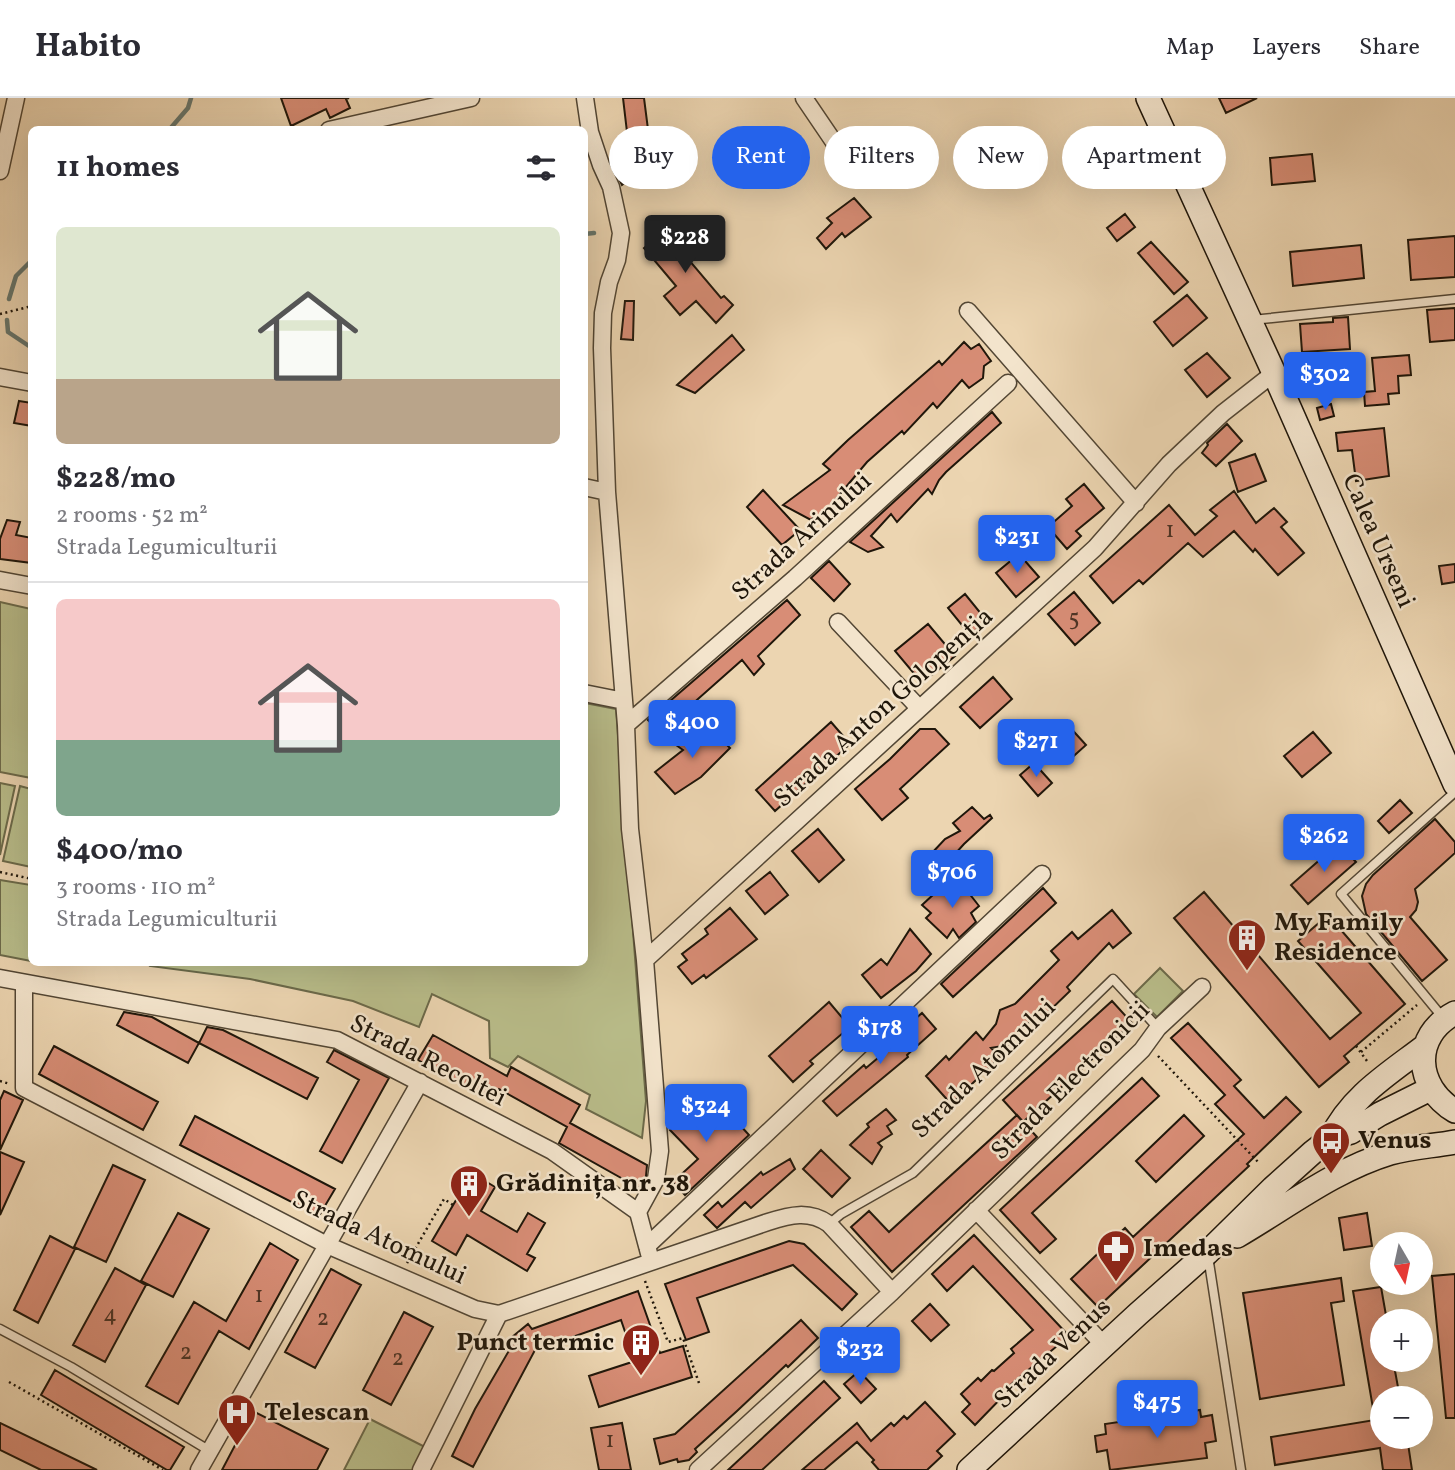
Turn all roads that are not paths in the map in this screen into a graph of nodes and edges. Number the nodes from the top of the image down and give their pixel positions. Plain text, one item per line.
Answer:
1 (16, 98) edge
2 (471, 98) edge
3 (586, 98) edge
4 (804, 98) edge
5 (1148, 98) edge
6 (347, 126) edge
7 (824, 127) edge
8 (0, 171) edge
9 (1455, 299) edge
10 (968, 311) dead end
11 (1249, 320) junction
12 (1274, 373) junction
13 (0, 377) edge
14 (28, 382) edge
15 (1008, 383) dead end
16 (588, 488) edge
17 (607, 492) junction
18 (1136, 503) junction
19 (0, 580) edge
20 (28, 585) edge
21 (838, 622) dead end
22 (588, 694) edge
23 (624, 701) junction
24 (919, 708) junction
25 (626, 725) junction
26 (1455, 784) edge
27 (1455, 792) edge
28 (1042, 874) dead end
29 (645, 960) junction
30 (0, 978) edge
31 (24, 983) junction
32 (1202, 988) dead end
33 (1449, 1016) edge
34 (1158, 1028) junction
35 (1426, 1046) junction
36 (420, 1082) junction
37 (1430, 1089) junction
38 (1455, 1111) edge
39 (1331, 1138) junction
40 (1455, 1142) edge
41 (976, 1210) junction
42 (638, 1212) junction
43 (829, 1224) junction
44 (327, 1245) junction
45 (1207, 1253) junction
46 (646, 1257) junction
47 (892, 1292) junction
48 (499, 1314) junction
49 (0, 1329) edge
50 (1104, 1345) junction
51 (210, 1451) junction
52 (199, 1470) edge
53 (421, 1470) edge
54 (698, 1470) edge
55 (969, 1470) edge
56 (1241, 1470) edge

1 - 8 street
2 - 6 street
3 - 17 street
4 - 7 street
5 - 11 main road, Calea Urseni
9 - 11 lane
10 - 18 street
11 - 12 main road, Calea Urseni
12 - 18 street, Strada Anton Golopenția
12 - 26 main road, Calea Urseni
13 - 14 street
15 - 25 street, Strada Arinului
16 - 17 street
17 - 23 street
18 - 24 street, Strada Anton Golopenția
19 - 20 street
21 - 24 street
22 - 23 street
23 - 25 street
24 - 29 street, Strada Anton Golopenția
25 - 29 street
27 - 33 lane
28 - 46 street
29 - 42 street
30 - 31 street, Strada Recoltei
31 - 36 street, Strada Recoltei
31 - 44 street, Strada Atomului
32 - 34 street, Strada Electronicii
33 - 35 main road, Strada Venus
34 - 41 street, Strada Electronicii
34 - 43 lane, Strada Atomului
35 - 37 main road
35 - 39 main road, Strada Venus
36 - 42 street, Strada Recoltei
36 - 44 street
37 - 38 main road
37 - 39 main road, Strada Venus
39 - 45 main road, Strada Venus
40 - 45 main road
41 - 47 street, Strada Electronicii
41 - 50 street
42 - 46 street
43 - 46 street
43 - 47 street
44 - 48 street, Strada Atomului
44 - 51 street
45 - 50 main road, Strada Venus
45 - 56 lane
46 - 48 street
47 - 54 street, Strada Electronicii
48 - 53 street
49 - 51 lane
50 - 55 main road, Strada Venus
51 - 52 street

